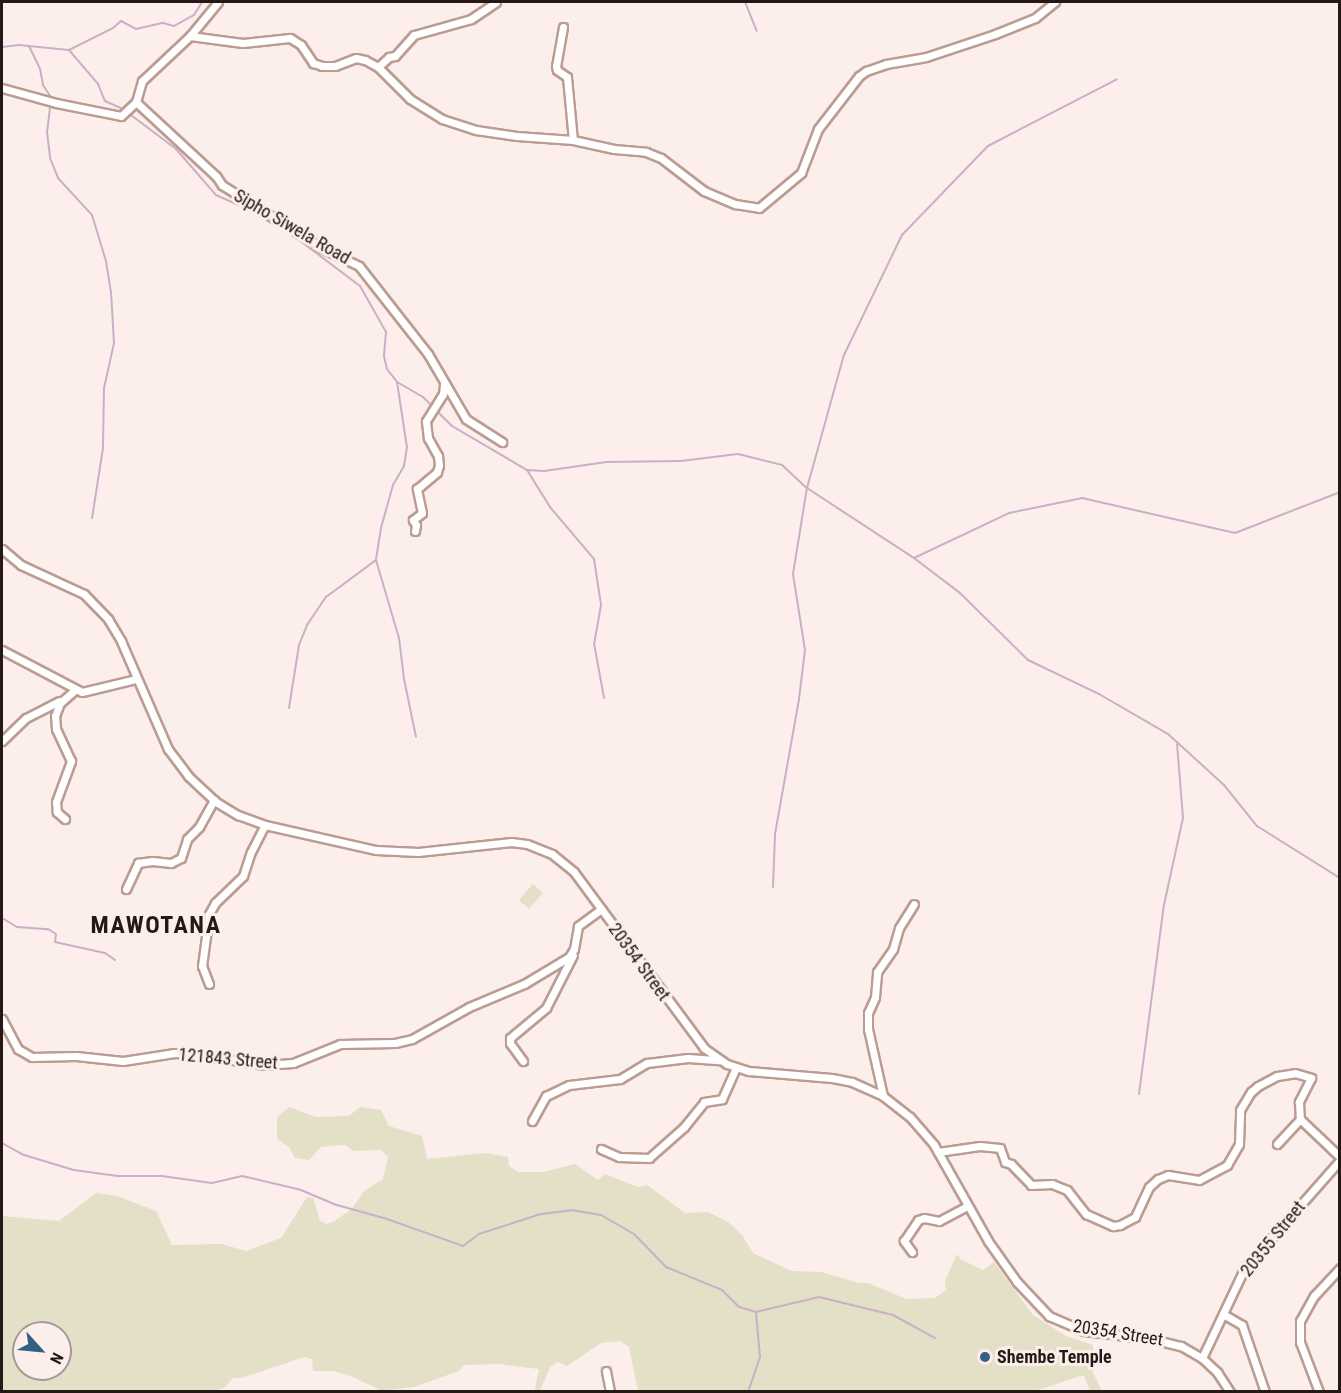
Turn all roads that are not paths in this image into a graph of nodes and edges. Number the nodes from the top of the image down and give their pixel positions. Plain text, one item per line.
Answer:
1 (218, 2) edge
2 (496, 2) edge
3 (1055, 2) edge
4 (563, 27) dead end
5 (190, 36) junction
6 (378, 67) junction
7 (2, 88) edge
8 (136, 102) junction
9 (573, 140) junction
10 (444, 381) junction
11 (502, 442) dead end
12 (415, 531) dead end
13 (2, 549) edge
14 (2, 650) edge
15 (136, 679) junction
16 (75, 690) junction
17 (64, 698) junction
18 (2, 741) edge
19 (214, 800) junction
20 (65, 819) dead end
21 (265, 825) junction
22 (126, 889) dead end
23 (914, 904) dead end
24 (601, 909) junction
25 (573, 952) junction
26 (209, 984) dead end
27 (2, 1019) edge
28 (719, 1060) junction
29 (523, 1061) dead end
30 (736, 1068) junction
31 (883, 1096) junction
32 (1300, 1119) junction
33 (532, 1121) dead end
34 (1277, 1144) dead end
35 (601, 1149) dead end
36 (938, 1152) junction
37 (1340, 1159) edge
38 (967, 1206) junction
39 (912, 1252) dead end
40 (1340, 1269) edge
41 (1223, 1314) junction
42 (1202, 1358) junction
43 (606, 1371) dead end
44 (610, 1392) edge
45 (1230, 1392) edge
46 (1265, 1392) edge
47 (1319, 1392) edge

1 - 5 street
2 - 6 street
3 - 9 street
4 - 9 street
5 - 6 street
5 - 8 street
6 - 9 street
7 - 8 street
8 - 10 street, Sipho Siwela Road
10 - 11 street, Sipho Siwela Road
10 - 12 street
13 - 15 street, 20354 Street
14 - 16 street
15 - 16 street
15 - 19 street, 20354 Street
16 - 17 street
17 - 18 street
17 - 20 street
19 - 21 street, 20354 Street
19 - 22 street
21 - 24 street, 20354 Street
21 - 26 street
23 - 31 street
24 - 25 street
24 - 28 street, 20354 Street
25 - 27 street, 121843 Street
25 - 29 street
28 - 30 street, 20354 Street
28 - 33 street
30 - 31 street, 20354 Street
30 - 35 street
31 - 36 street, 20354 Street
32 - 34 street
32 - 36 street
32 - 37 street
36 - 38 street, 20354 Street
37 - 41 street, 20355 Street
38 - 39 street
38 - 42 street, 20354 Street
40 - 47 street
41 - 42 street, 20355 Street
41 - 46 street
42 - 45 street, 20354 Street
43 - 44 street

